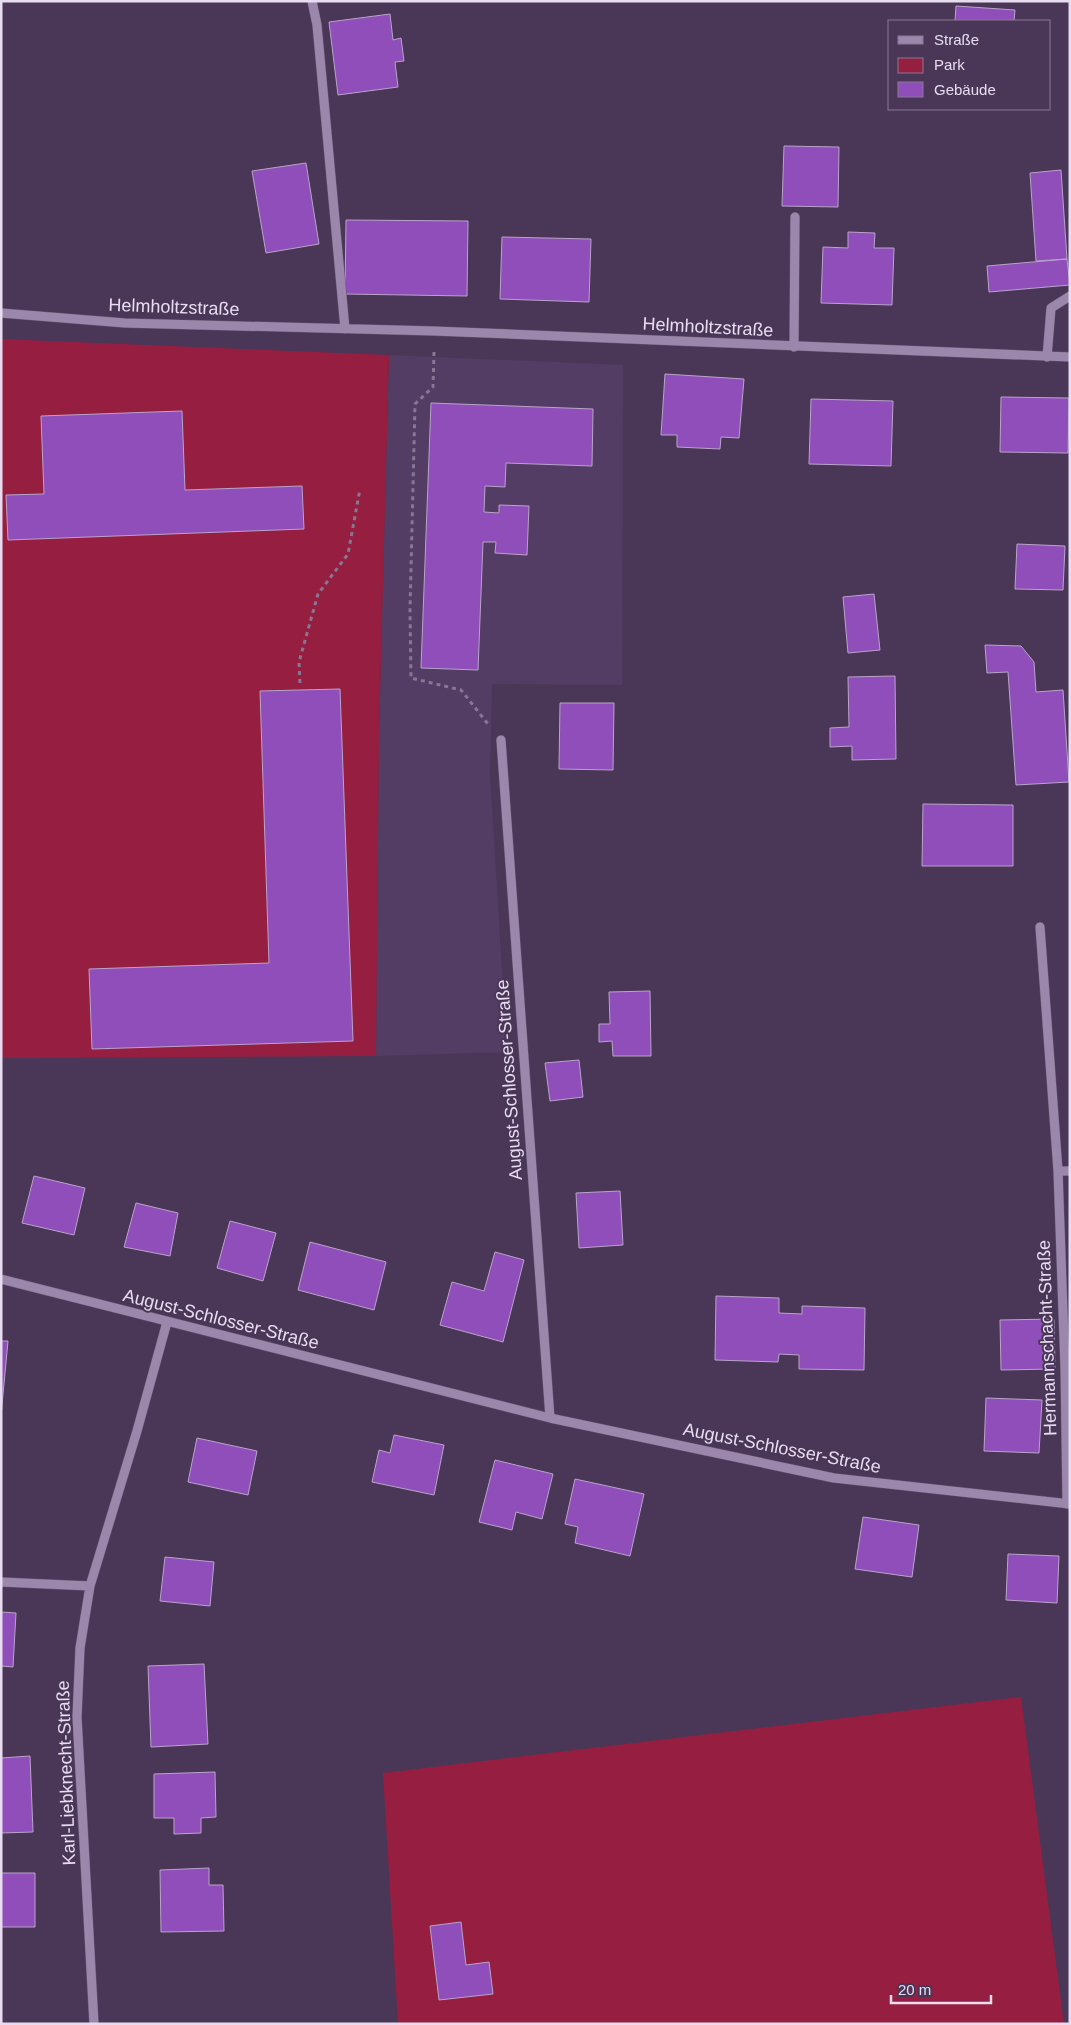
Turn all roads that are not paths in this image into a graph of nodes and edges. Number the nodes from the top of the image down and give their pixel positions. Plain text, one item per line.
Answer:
1 (312, 1) edge
2 (795, 217) dead end
3 (1070, 296) edge
4 (1, 313) edge
5 (345, 329) junction
6 (794, 347) junction
7 (1047, 357) junction
8 (1070, 357) edge
9 (501, 740) road end
10 (1040, 927) dead end
11 (1070, 1171) edge
12 (1058, 1172) junction
13 (1, 1279) edge
14 (166, 1322) junction
15 (550, 1418) junction
16 (1068, 1504) edge
17 (1, 1582) edge
18 (90, 1586) junction
19 (94, 2024) edge

1 - 5 street
2 - 6 street
3 - 7 street
4 - 5 street, Helmholtzstraße
5 - 6 street, Helmholtzstraße
6 - 7 street, Helmholtzstraße
7 - 8 street, Helmholtzstraße
9 - 15 street, August-Schlosser-Straße
10 - 12 street, Hermannschacht-Straße
11 - 12 street
12 - 16 street, Hermannschacht-Straße
13 - 14 street, August-Schlosser-Straße
14 - 15 street, August-Schlosser-Straße
14 - 18 street, Karl-Liebknecht-Straße
15 - 16 street, August-Schlosser-Straße
17 - 18 street
18 - 19 street, Karl-Liebknecht-Straße

